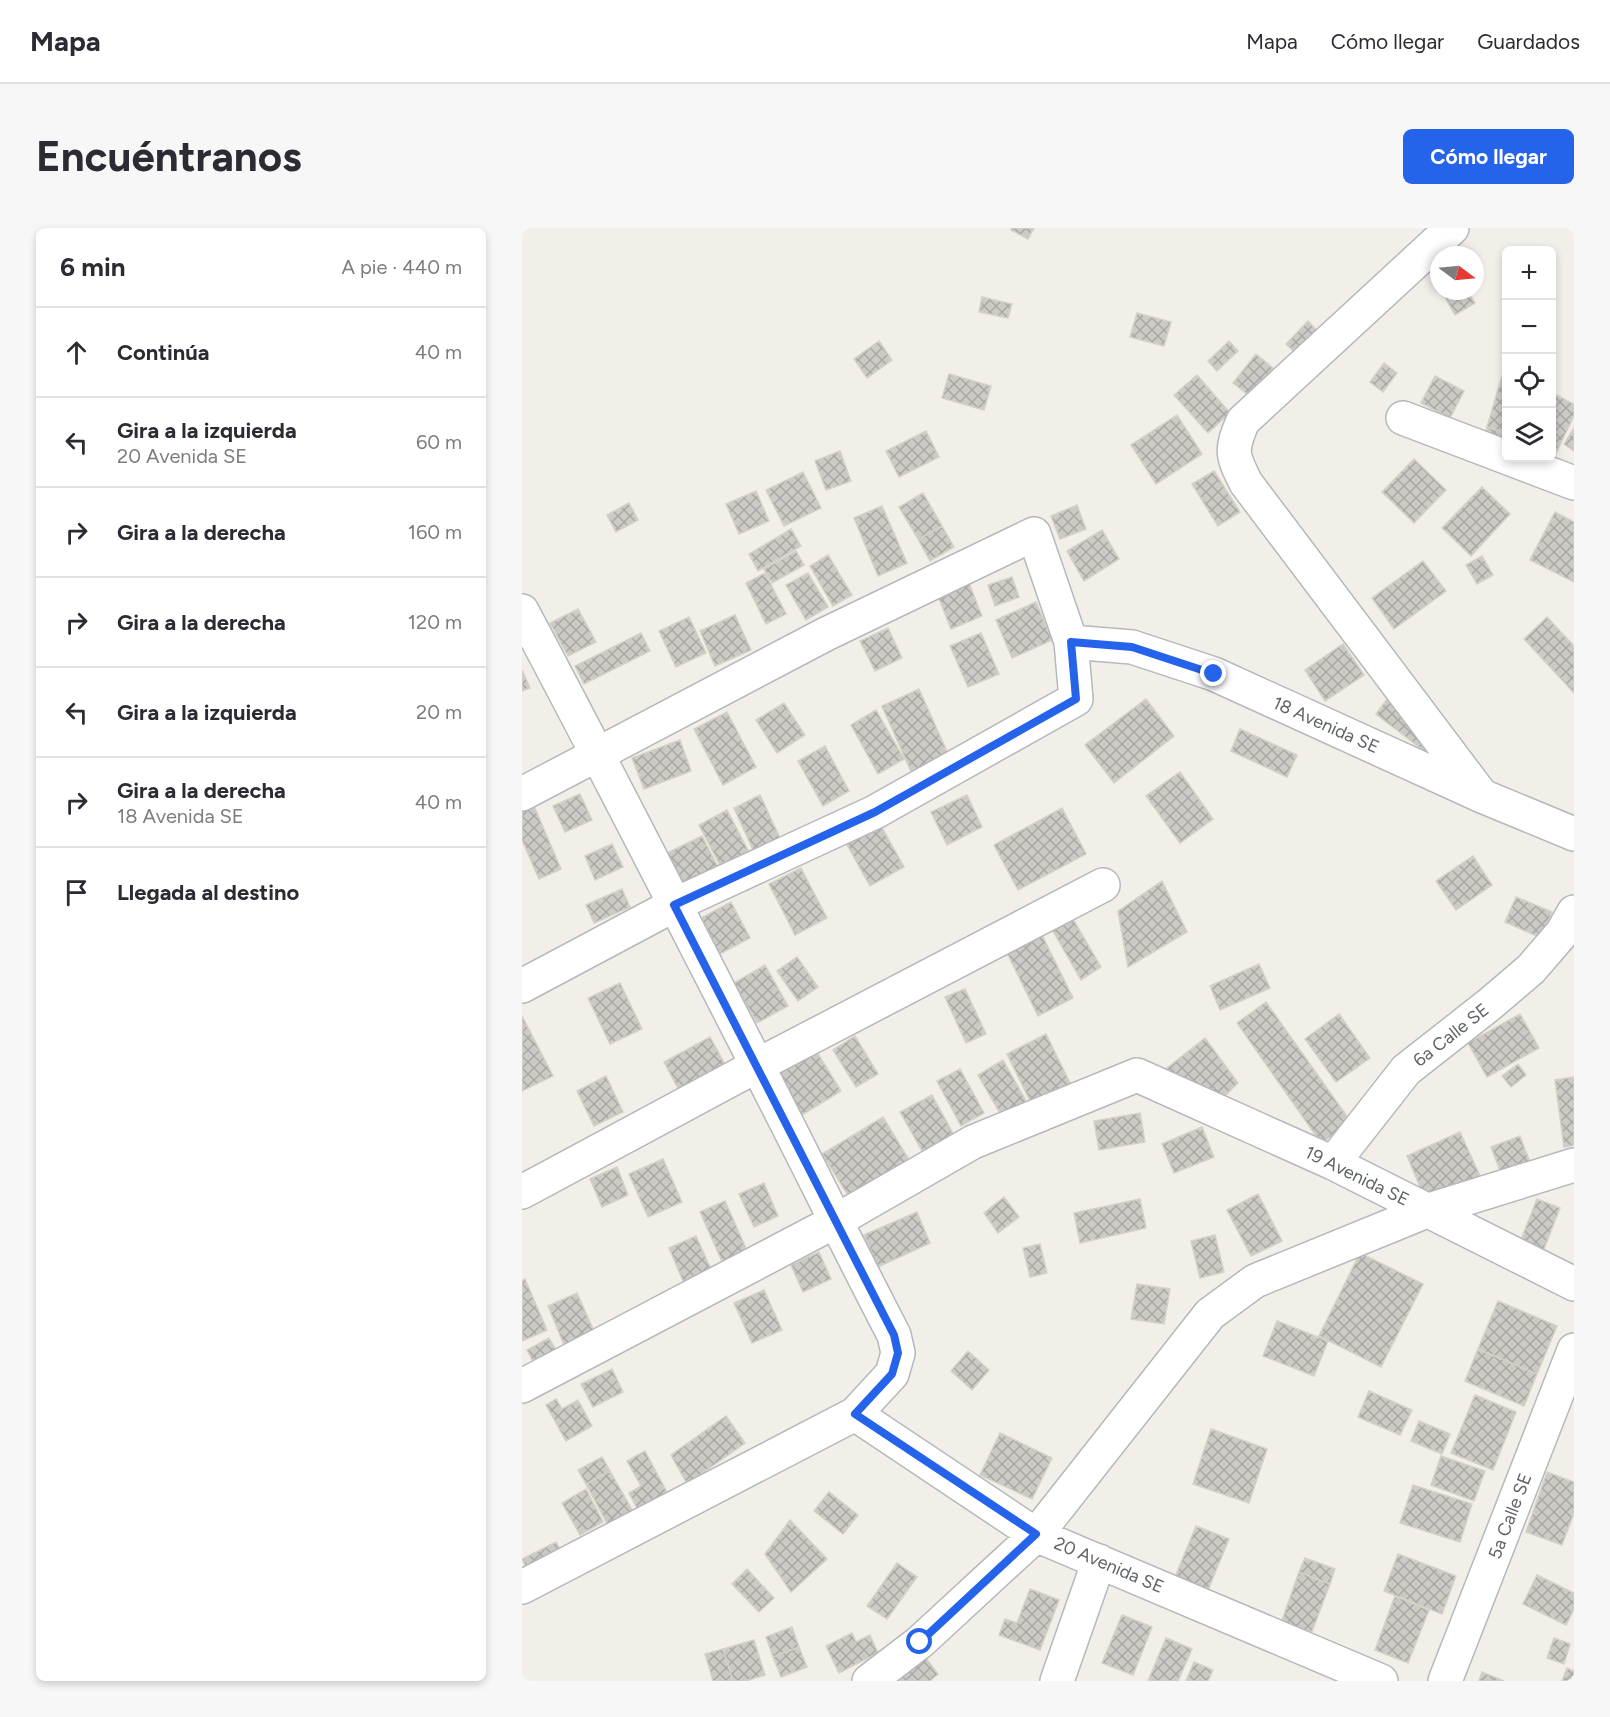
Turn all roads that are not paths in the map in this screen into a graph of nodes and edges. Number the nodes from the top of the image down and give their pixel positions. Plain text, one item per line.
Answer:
1 (1436, 232) edge
2 (1403, 418) dead end
3 (1574, 483) edge
4 (522, 611) edge
5 (1071, 642) junction
6 (599, 755) junction
7 (522, 794) edge
8 (1482, 796) junction
9 (1574, 834) edge
10 (1102, 885) dead end
11 (674, 905) junction
12 (1574, 912) edge
13 (522, 986) edge
14 (758, 1065) junction
15 (1332, 1163) junction
16 (1574, 1164) edge
17 (522, 1192) edge
18 (1429, 1210) junction
19 (834, 1222) junction
20 (1574, 1284) edge
21 (1574, 1350) edge
22 (522, 1386) edge
23 (855, 1414) junction
24 (1036, 1534) junction
25 (1100, 1562) junction
26 (522, 1587) edge
27 (869, 1681) edge
28 (1057, 1681) edge
29 (1382, 1681) edge
30 (1445, 1681) edge

1 - 8 street
2 - 3 street
4 - 6 street
5 - 6 street
5 - 8 street, 18 Avenida SE
5 - 11 street
6 - 7 street
6 - 11 street
8 - 9 street, 18 Avenida SE
10 - 14 street
11 - 13 street
11 - 14 street
12 - 15 street, 6a Calle SE
14 - 17 street
14 - 19 street
15 - 18 street, 19 Avenida SE
15 - 19 street, 19 Avenida SE
16 - 18 street
18 - 20 street, 19 Avenida SE
18 - 24 street
19 - 22 street
19 - 23 street
21 - 30 street, 5a Calle SE
23 - 24 street, 20 Avenida SE
23 - 26 street
24 - 25 street, 20 Avenida SE
24 - 27 street
25 - 28 street
25 - 29 street, 20 Avenida SE

